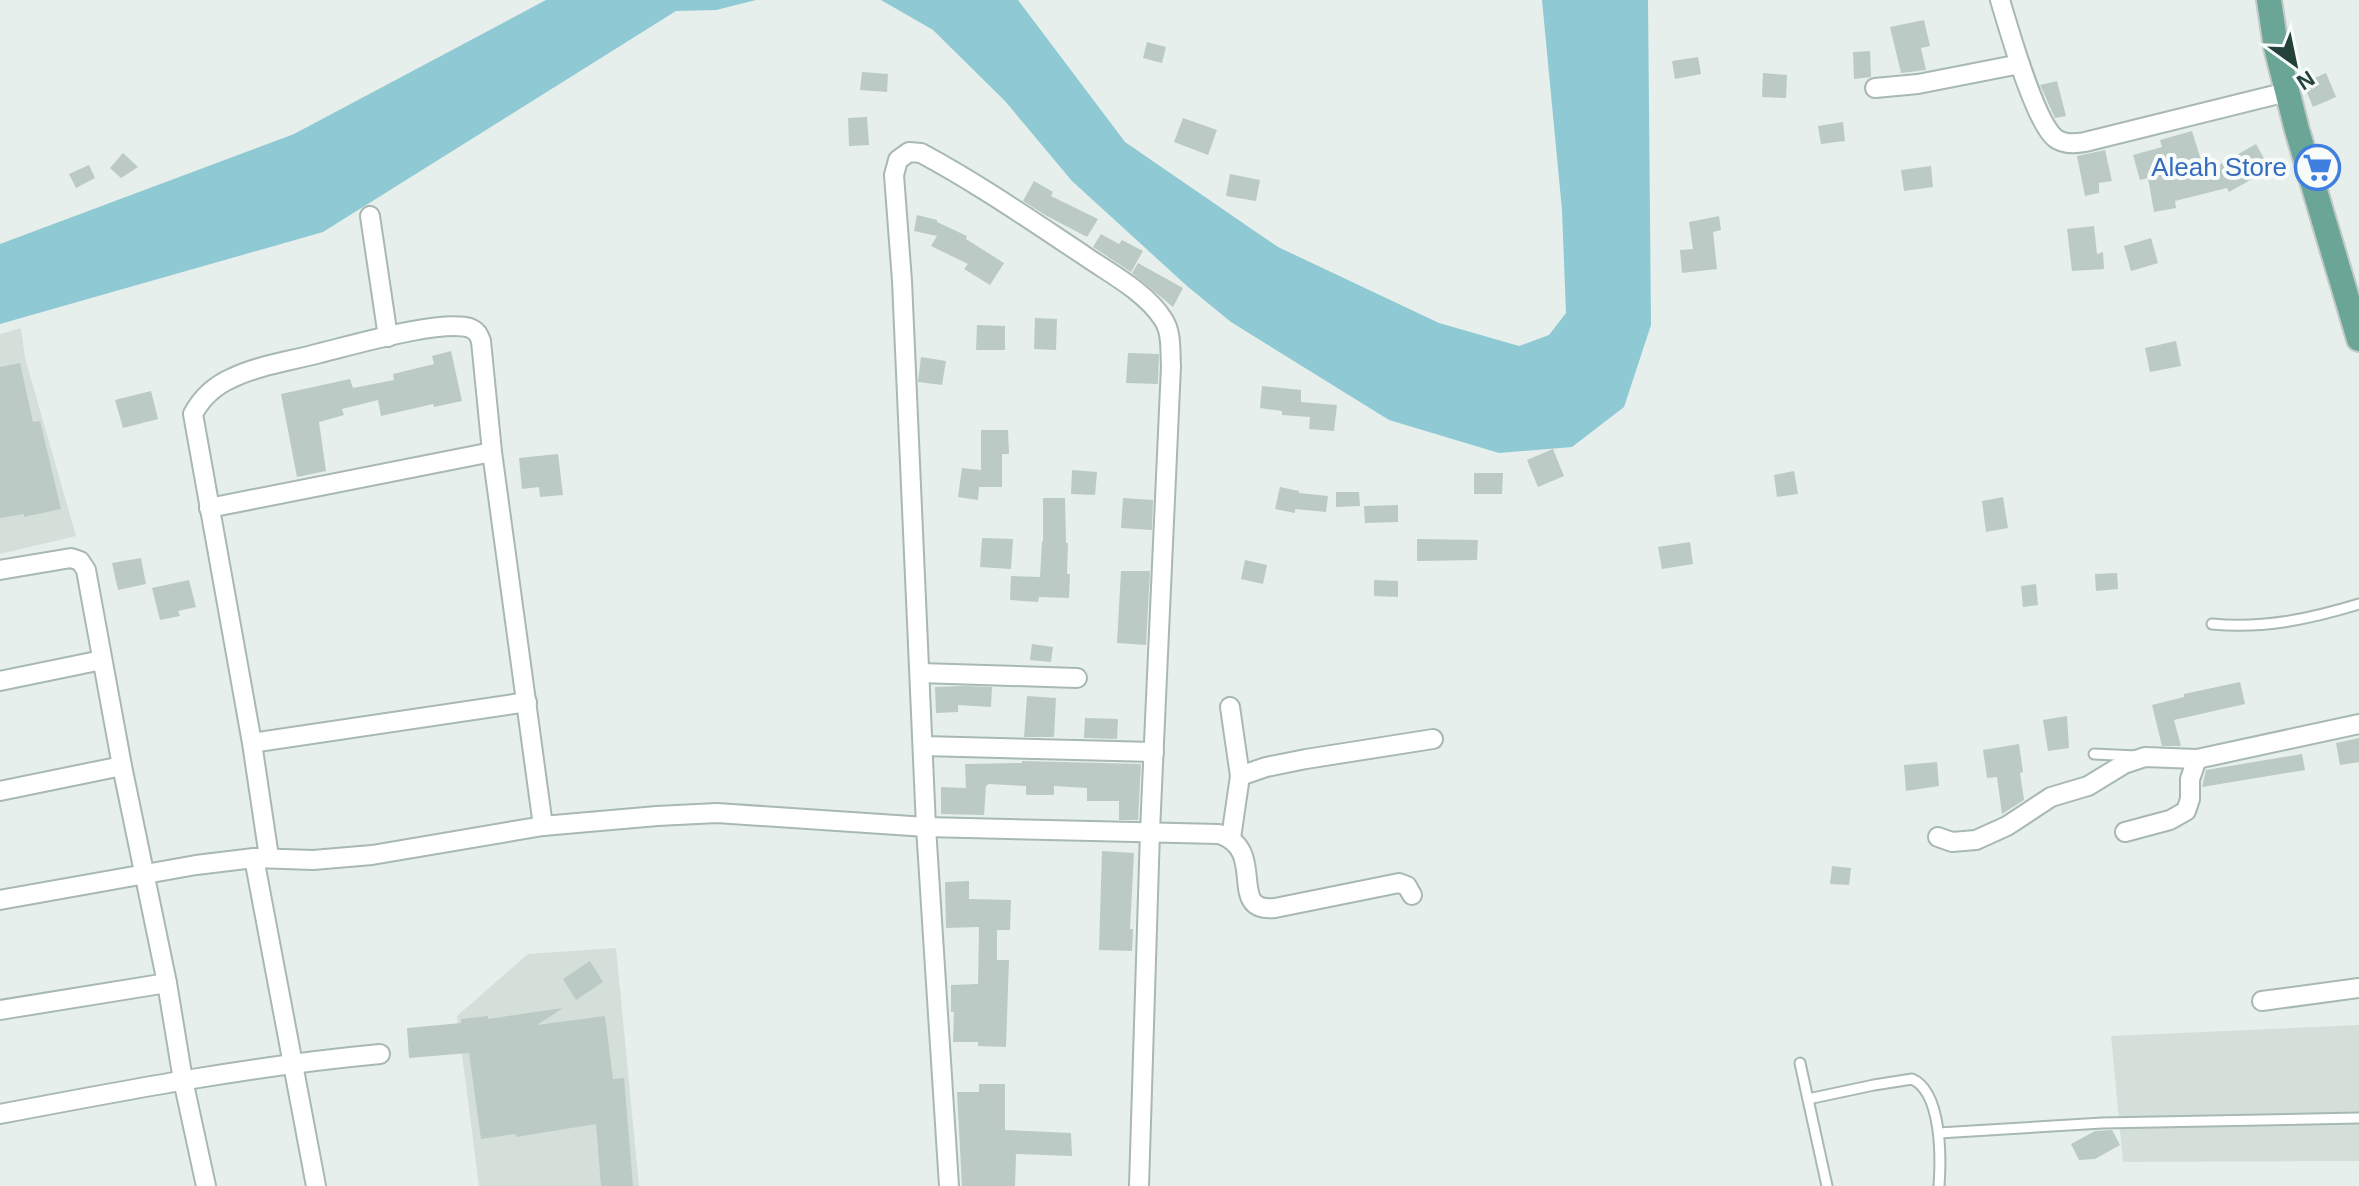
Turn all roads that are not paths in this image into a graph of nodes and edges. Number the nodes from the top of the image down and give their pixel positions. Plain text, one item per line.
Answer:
1 (2000, 0) edge
2 (2269, 0) edge
3 (2020, 64) junction
4 (1875, 88) dead end
5 (2287, 92) junction
6 (370, 216) dead end
7 (388, 337) junction
8 (2359, 339) edge
9 (492, 452) junction
10 (209, 508) junction
11 (0, 570) edge
12 (2359, 604) edge
13 (2212, 624) dead end
14 (102, 660) junction
15 (920, 673) junction
16 (1077, 678) dead end
17 (0, 681) edge
18 (527, 702) junction
19 (1230, 707) dead end
20 (2359, 724) edge
21 (1433, 739) dead end
22 (252, 743) junction
23 (923, 746) junction
24 (1154, 752) junction
25 (2094, 754) dead end
26 (2145, 757) junction
27 (2197, 759) junction
28 (122, 766) junction
29 (1240, 776) junction
30 (0, 791) edge
31 (543, 826) junction
32 (926, 827) junction
33 (1150, 831) junction
34 (2125, 832) dead end
35 (1938, 837) dead end
36 (1231, 838) junction
37 (262, 858) junction
38 (144, 873) junction
39 (1412, 895) dead end
40 (0, 900) edge
41 (167, 983) junction
42 (2359, 988) edge
43 (2262, 1001) dead end
44 (0, 1010) edge
45 (380, 1054) dead end
46 (292, 1062) junction
47 (1800, 1063) dead end
48 (183, 1080) junction
49 (1808, 1099) junction
50 (0, 1114) edge
51 (2359, 1118) edge
52 (1939, 1133) junction
53 (206, 1186) edge
54 (316, 1186) edge
55 (949, 1186) edge
56 (1139, 1186) edge
57 (1827, 1186) edge
58 (1939, 1186) edge

1 - 3 street
2 - 5 main road
3 - 4 street
3 - 5 street
5 - 8 main road
6 - 7 street
7 - 9 street
7 - 10 street
9 - 10 street
9 - 18 street
10 - 22 street
11 - 14 street
12 - 13 lane
14 - 17 street
14 - 28 street
15 - 16 street
15 - 23 street
15 - 24 street
18 - 22 street
18 - 31 street
19 - 29 street
20 - 27 street
21 - 29 street
22 - 37 street
23 - 24 street
23 - 32 street
24 - 33 street
25 - 26 lane
26 - 27 street
26 - 35 street
27 - 34 street
28 - 30 street
28 - 38 street
29 - 36 street
31 - 32 street
31 - 37 street
32 - 33 street
32 - 55 street
33 - 36 street
33 - 56 street
36 - 39 street
37 - 38 street
37 - 46 street
38 - 40 street
38 - 41 street
41 - 44 street
41 - 48 street
42 - 43 street
45 - 46 street
46 - 48 street
46 - 54 street
47 - 49 lane
48 - 50 street
48 - 53 street
49 - 52 lane
49 - 57 lane
51 - 52 lane
52 - 58 lane

